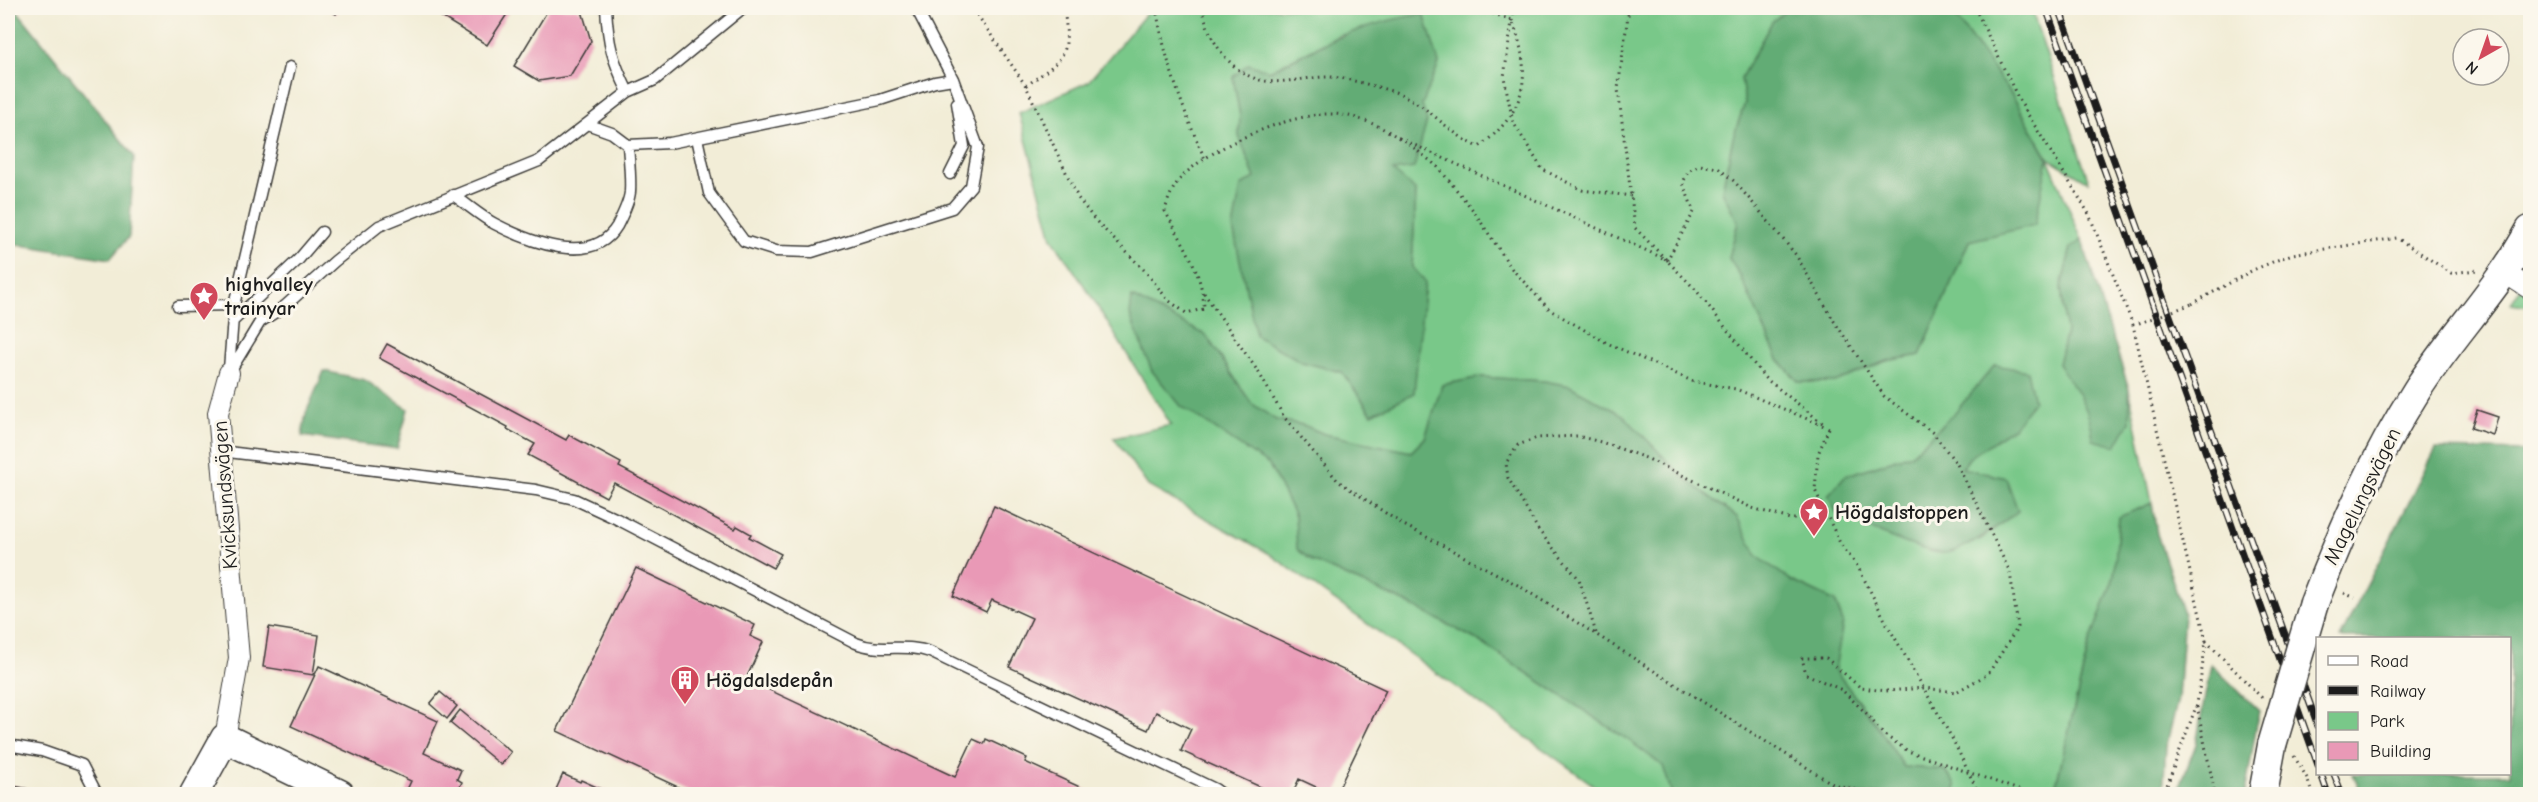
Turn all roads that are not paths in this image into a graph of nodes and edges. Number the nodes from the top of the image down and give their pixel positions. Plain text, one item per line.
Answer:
1 (606, 8) edge
2 (743, 8) edge
3 (916, 8) edge
4 (290, 67) dead end
5 (953, 79) junction
6 (628, 92) junction
7 (587, 124) junction
8 (697, 138) junction
9 (628, 145) junction
10 (950, 174) dead end
11 (453, 195) junction
12 (2530, 230) edge
13 (322, 232) dead end
14 (2493, 268) junction
15 (2530, 289) edge
16 (234, 305) junction
17 (178, 306) dead end
18 (234, 320) junction
19 (229, 374) junction
20 (220, 451) junction
21 (225, 738) junction
22 (8, 745) edge
23 (97, 795) edge
24 (194, 795) edge
25 (340, 795) edge
26 (1222, 795) edge
27 (2262, 795) edge

1 - 6 lane
2 - 6 lane, Kvicksundsvägen
3 - 5 lane
4 - 16 lane
5 - 8 lane
5 - 8 lane
5 - 10 lane
6 - 7 lane, Kvicksundsvägen
7 - 9 lane
7 - 11 lane, Kvicksundsvägen
8 - 9 lane
9 - 11 lane
11 - 19 lane, Kvicksundsvägen
12 - 14 main road, Magelungsvägen
13 - 18 lane
14 - 15 street
14 - 27 main road, Magelungsvägen, bridge
16 - 17 lane
16 - 18 lane
18 - 19 lane
19 - 20 street, Kvicksundsvägen
20 - 21 street, Kvicksundsvägen
20 - 26 lane
21 - 24 main road, Kvicksundsvägen
21 - 25 main road
22 - 23 lane

